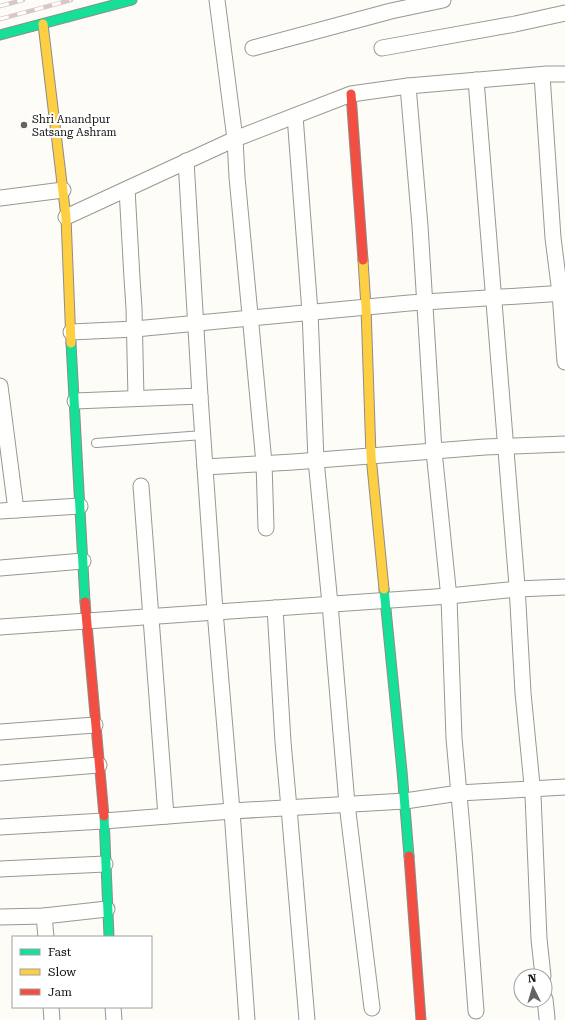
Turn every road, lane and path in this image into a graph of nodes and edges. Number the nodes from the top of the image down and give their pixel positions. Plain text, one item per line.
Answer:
1 (132, 0) edge
2 (217, 0) edge
3 (443, 0) edge
4 (107, 3) edge
5 (565, 13) edge
6 (43, 24) junction
7 (0, 35) edge
8 (253, 48) dead end
9 (382, 48) dead end
10 (565, 74) edge
11 (542, 75) junction
12 (476, 80) junction
13 (408, 86) junction
14 (351, 94) junction
15 (295, 116) junction
16 (235, 139) junction
17 (186, 162) junction
18 (126, 189) junction
19 (63, 190) junction
20 (0, 198) edge
21 (66, 217) junction
22 (563, 293) edge
23 (494, 297) junction
24 (425, 301) junction
25 (366, 307) junction
26 (310, 312) junction
27 (250, 318) junction
28 (196, 323) junction
29 (135, 329) junction
30 (71, 332) junction
31 (565, 362) edge
32 (0, 386) edge
33 (200, 396) junction
34 (136, 398) junction
35 (75, 401) junction
36 (203, 435) junction
37 (96, 444) dead end
38 (565, 444) edge
39 (506, 446) junction
40 (434, 451) junction
41 (371, 456) junction
42 (316, 460) junction
43 (264, 463) junction
44 (205, 467) junction
45 (141, 486) dead end
46 (80, 506) junction
47 (16, 510) junction
48 (0, 511) edge
49 (266, 528) dead end
50 (83, 560) junction
51 (0, 568) edge
52 (565, 587) edge
53 (517, 589) junction
54 (449, 596) junction
55 (385, 600) junction
56 (330, 604) junction
57 (275, 608) junction
58 (215, 612) junction
59 (151, 616) junction
60 (86, 620) junction
61 (0, 626) edge
62 (95, 725) junction
63 (0, 732) edge
64 (99, 765) junction
65 (0, 773) edge
66 (565, 787) edge
67 (533, 789) junction
68 (459, 793) junction
69 (405, 801) junction
70 (347, 804) junction
71 (289, 808) junction
72 (232, 811) junction
73 (166, 816) junction
74 (104, 821) junction
75 (0, 827) edge
76 (105, 864) junction
77 (0, 869) edge
78 (107, 909) junction
79 (44, 916) junction
80 (0, 917) edge
81 (46, 936) edge
82 (108, 936) edge
83 (542, 968) edge
84 (51, 1008) edge
85 (113, 1008) edge
86 (372, 1008) dead end
87 (546, 1008) edge
88 (476, 1011) dead end
89 (547, 1018) dead end
90 (52, 1020) edge
91 (114, 1020) edge
92 (247, 1020) edge
93 (307, 1020) edge
94 (421, 1020) edge

1 - 4 street
2 - 16 street
3 - 8 street
4 - 6 street
5 - 9 street
6 - 7 street
6 - 19 street
10 - 11 street
11 - 12 street
11 - 22 street
12 - 13 street
12 - 23 street
13 - 14 street
13 - 24 street
14 - 15 street
14 - 25 street
15 - 16 street
15 - 26 street
16 - 17 street
16 - 27 street
17 - 18 street
17 - 28 street
18 - 21 street
18 - 29 street
19 - 20 street
19 - 21 street
21 - 30 street
22 - 23 street
22 - 31 street
23 - 24 street
23 - 39 street
24 - 25 street
24 - 40 street
25 - 26 street
25 - 41 street
26 - 27 street
26 - 42 street
27 - 28 street
27 - 43 street
28 - 29 street
28 - 33 street
29 - 30 street
29 - 34 street
30 - 35 street
32 - 47 street
33 - 34 street
33 - 36 street
34 - 35 street
35 - 46 street
36 - 37 lane
36 - 44 street
38 - 39 street
39 - 40 street
39 - 53 street
40 - 41 street
40 - 54 street
41 - 42 street
41 - 55 street
42 - 43 street
42 - 56 street
43 - 44 street
43 - 49 street
44 - 58 street
45 - 59 street
46 - 47 street
46 - 50 street
47 - 48 street
50 - 51 street
50 - 60 street
52 - 53 street
53 - 54 street
53 - 67 street
54 - 55 street
54 - 68 street
55 - 56 street
55 - 69 street
56 - 57 street
56 - 70 street
57 - 58 street
57 - 71 street
58 - 59 street
58 - 72 street
59 - 60 street
59 - 73 street
60 - 61 street
60 - 62 street
62 - 63 street
62 - 64 street
64 - 65 street
64 - 74 street
66 - 67 street
67 - 68 street
67 - 83 street
68 - 69 street
68 - 88 street
69 - 70 street
69 - 94 street
70 - 71 street
70 - 86 street
71 - 72 street
71 - 93 street
72 - 73 street
72 - 92 street
73 - 74 street
74 - 75 street
74 - 76 street
76 - 77 street
76 - 78 street
78 - 79 street
78 - 82 street
79 - 80 street
79 - 81 street
84 - 90 street
85 - 91 street
87 - 89 street

